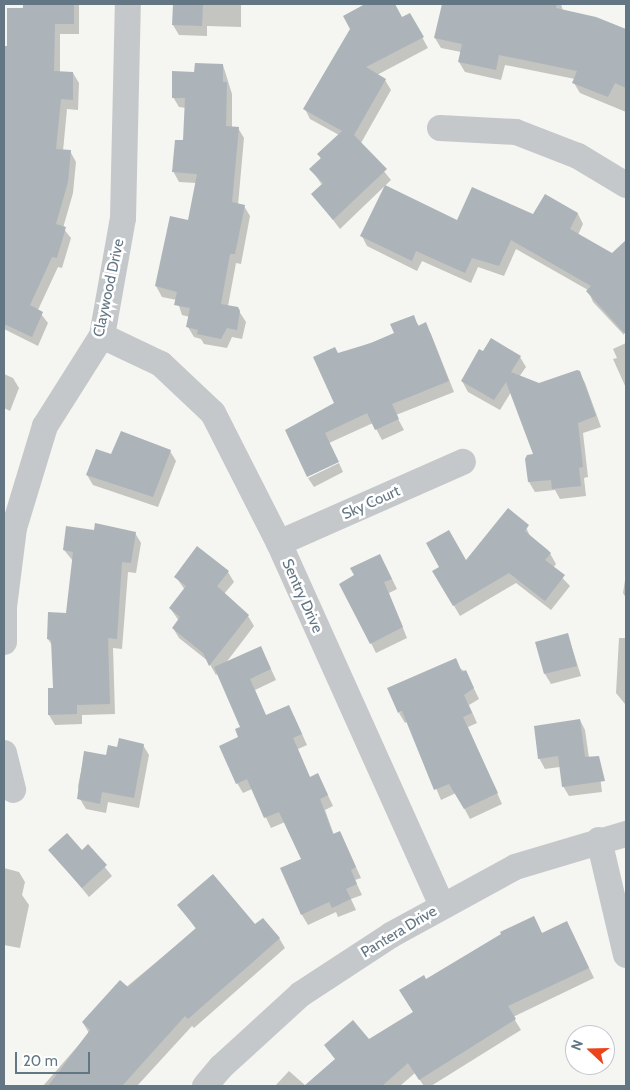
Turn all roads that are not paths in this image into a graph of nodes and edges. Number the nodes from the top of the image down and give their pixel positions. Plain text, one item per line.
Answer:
1 (128, 4) edge
2 (440, 128) dead end
3 (626, 185) edge
4 (102, 336) junction
5 (463, 462) dead end
6 (279, 543) junction
7 (4, 642) edge
8 (4, 753) edge
9 (13, 790) dead end
10 (626, 834) edge
11 (599, 840) junction
12 (442, 906) junction
13 (626, 955) edge
14 (205, 1086) edge

1 - 4 street, Claywood Drive
2 - 3 street
4 - 6 street, Sentry Drive
4 - 7 street, Claywood Drive
5 - 6 street, Sky Court
6 - 12 street, Sentry Drive
8 - 9 street
10 - 11 street, Pantera Drive
11 - 12 street, Pantera Drive
11 - 13 street
12 - 14 street, Pantera Drive

